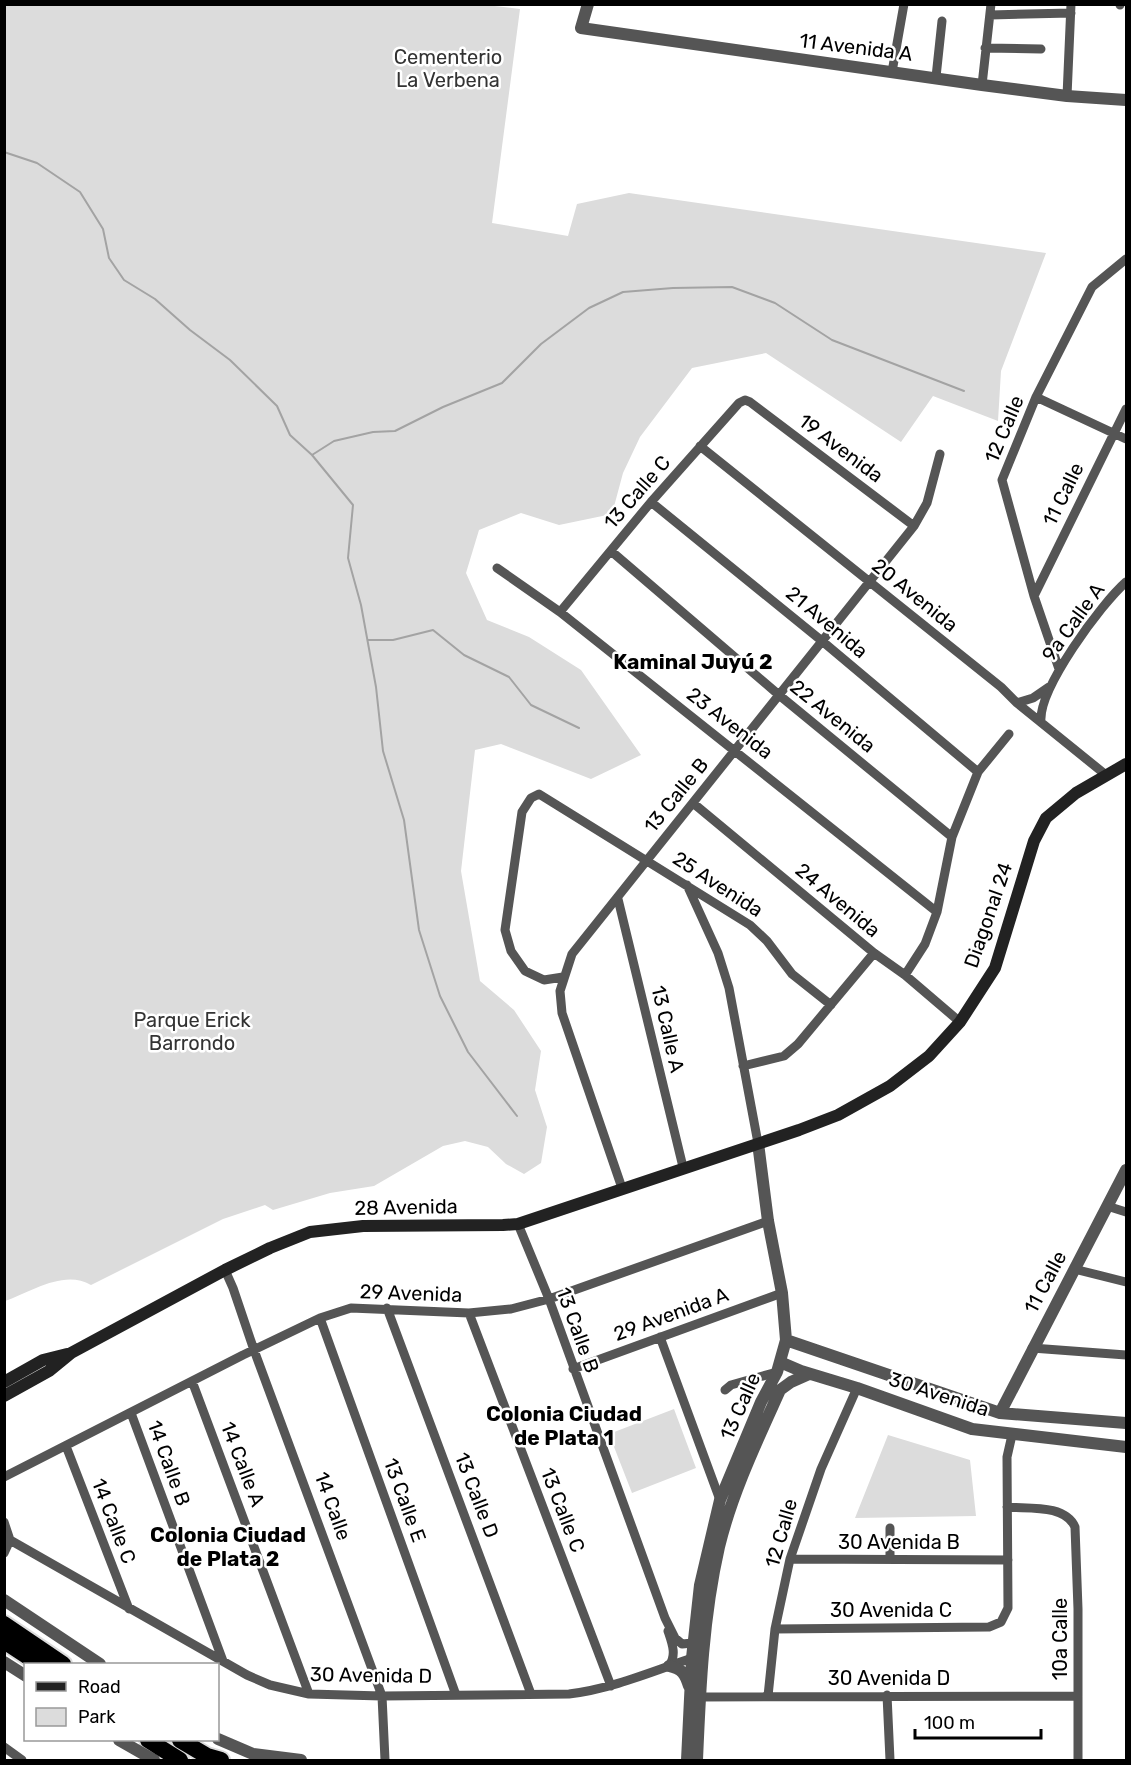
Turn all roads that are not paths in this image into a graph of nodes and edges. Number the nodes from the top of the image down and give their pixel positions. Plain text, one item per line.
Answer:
1 (588, 4) edge
2 (904, 4) edge
3 (1071, 9) edge
4 (991, 10) edge
5 (942, 21) dead end
6 (985, 48) junction
7 (1041, 49) dead end
8 (892, 72) junction
9 (936, 77) junction
10 (982, 85) junction
11 (1067, 96) junction
12 (1126, 100) edge
13 (1126, 259) edge
14 (1036, 397) junction
15 (745, 400) joint
16 (1126, 409) edge
17 (1115, 433) junction
18 (1126, 439) edge
19 (700, 446) junction
20 (940, 454) dead end
21 (651, 502) junction
22 (914, 526) junction
23 (610, 551) junction
24 (497, 568) dead end
25 (870, 582) junction
26 (1126, 582) edge
27 (1034, 596) junction
28 (560, 612) junction
29 (822, 641) junction
30 (1059, 669) junction
31 (1051, 686) junction
32 (779, 695) junction
33 (1017, 703) junction
34 (1041, 722) junction
35 (1009, 734) dead end
36 (735, 750) junction
37 (1126, 765) edge
38 (978, 772) junction
39 (1106, 775) junction
40 (693, 803) junction
41 (952, 837) junction
42 (648, 860) junction
43 (687, 885) junction
44 (618, 899) junction
45 (937, 912) junction
46 (874, 953) junction
47 (905, 975) junction
48 (563, 978) junction
49 (831, 1005) junction
50 (960, 1022) junction
51 (743, 1066) junction
52 (758, 1143) junction
53 (683, 1167) junction
54 (1126, 1170) edge
55 (622, 1188) junction
56 (1107, 1206) junction
57 (1126, 1212) edge
58 (768, 1221) junction
59 (518, 1224) junction
60 (1074, 1269) junction
61 (225, 1270) junction
62 (1126, 1282) edge
63 (782, 1293) junction
64 (549, 1299) junction
65 (387, 1308) junction
66 (469, 1313) junction
67 (320, 1318) junction
68 (660, 1337) junction
69 (786, 1340) junction
70 (1032, 1348) junction
71 (254, 1350) junction
72 (71, 1353) junction
73 (1126, 1355) edge
74 (778, 1367) junction
75 (573, 1369) junction
76 (805, 1372) junction
77 (192, 1381) junction
78 (4, 1382) edge
79 (857, 1388) junction
80 (725, 1390) dead end
81 (766, 1393) junction
82 (4, 1396) edge
83 (962, 1401) junction
84 (131, 1413) junction
85 (1000, 1413) junction
86 (1126, 1423) edge
87 (959, 1424) junction
88 (1012, 1434) junction
89 (66, 1446) junction
90 (1126, 1447) edge
91 (4, 1477) edge
92 (720, 1500) junction
93 (1007, 1507) junction
94 (4, 1522) edge
95 (890, 1528) dead end
96 (10, 1540) junction
97 (4, 1552) edge
98 (790, 1559) junction
99 (890, 1559) junction
100 (1008, 1560) junction
101 (4, 1600) edge
102 (129, 1609) junction
103 (664, 1618) junction
104 (4, 1624) edge
105 (775, 1629) junction
106 (4, 1641) edge
107 (693, 1643) junction
108 (692, 1658) junction
109 (223, 1661) junction
110 (4, 1662) edge
111 (36, 1663) edge
112 (60, 1663) edge
113 (97, 1663) edge
114 (669, 1666) junction
115 (24, 1675) edge
116 (610, 1686) junction
117 (695, 1693) junction
118 (309, 1694) junction
119 (531, 1694) junction
120 (456, 1695) junction
121 (888, 1695) junction
122 (382, 1696) junction
123 (768, 1696) junction
124 (1078, 1696) junction
125 (219, 1739) edge
126 (121, 1741) edge
127 (150, 1741) edge
128 (182, 1741) edge
129 (4, 1748) edge
130 (22, 1761) edge
131 (154, 1761) edge
132 (180, 1761) edge
133 (221, 1761) edge
134 (301, 1761) edge
135 (385, 1761) edge
136 (687, 1761) edge
137 (697, 1761) edge
138 (890, 1761) edge
139 (1078, 1761) edge

1 - 8 street, 11 Avenida A
2 - 8 street
3 - 4 street
3 - 11 street
4 - 6 street
5 - 9 street
6 - 7 street
6 - 10 street
8 - 9 street, 11 Avenida A
9 - 10 street, 11 Avenida A
10 - 11 street, 11 Avenida A
11 - 12 street, 11 Avenida A
13 - 14 street, 12 Calle
14 - 17 street
14 - 27 street, 12 Calle
15 - 19 street, 13 Calle C
15 - 22 street, 19 Avenida
16 - 17 street, 11 Calle
17 - 18 street
17 - 27 street, 11 Calle
19 - 21 street, 13 Calle C
19 - 25 street, 20 Avenida
20 - 22 street, 13 Calle B
21 - 23 street, 13 Calle C
21 - 29 street, 21 Avenida
22 - 25 street, 13 Calle B
23 - 28 street, 13 Calle C
23 - 32 street, 22 Avenida
24 - 28 street, 23 Avenida
25 - 29 street, 13 Calle B
25 - 33 street, 20 Avenida
26 - 30 street, 9a Calle A
27 - 30 street, 12 Calle
28 - 36 street, 23 Avenida
29 - 32 street, 13 Calle B
29 - 38 street, 21 Avenida
30 - 31 street, 9a Calle A
31 - 33 street, 9a Calle A
31 - 34 street, 9a Calle A
32 - 36 street, 13 Calle B
32 - 41 street, 22 Avenida
33 - 34 street, 20 Avenida
34 - 39 street, 20 Avenida
35 - 38 street
36 - 40 street, 13 Calle B
36 - 45 street, 23 Avenida
37 - 39 main road, Diagonal 24
38 - 41 street
39 - 50 main road, Diagonal 24
40 - 42 street, 13 Calle B
40 - 46 street, 24 Avenida
41 - 45 street
42 - 43 street, 25 Avenida
42 - 44 street, 13 Calle B
42 - 48 street, 25 Avenida
43 - 49 street, 25 Avenida
43 - 51 street, 13 Calle
44 - 48 street, 13 Calle B
44 - 53 street, 13 Calle A
45 - 47 street
46 - 47 street, 24 Avenida
46 - 49 street
47 - 50 street, 24 Avenida
48 - 55 street, 13 Calle B
49 - 51 street
50 - 52 main road, Diagonal 24
51 - 52 street, 13 Calle
52 - 53 main road, 28 Avenida
52 - 58 street, 13 Calle
53 - 55 main road, 28 Avenida
54 - 56 street, 11 Calle
55 - 59 main road, 28 Avenida
56 - 57 street
56 - 60 street, 11 Calle
58 - 63 street, 13 Calle
58 - 64 street, 29 Avenida
59 - 61 main road, 28 Avenida
59 - 64 street, 13 Calle B
60 - 62 street
60 - 70 street, 11 Calle
61 - 71 street, 14 Calle
61 - 72 main road, 28 Avenida
63 - 68 street, 29 Avenida A
63 - 69 street, 13 Calle
64 - 66 street, 29 Avenida
64 - 75 street, 13 Calle B
65 - 66 street, 29 Avenida
65 - 67 street, 29 Avenida
65 - 119 street, 13 Calle D
66 - 116 street, 13 Calle C
67 - 71 street, 29 Avenida
67 - 120 street, 13 Calle E
68 - 75 street, 29 Avenida A
68 - 92 street
69 - 74 street, 13 Calle
69 - 83 street, 30 Avenida
70 - 73 street
70 - 85 street, 11 Calle
71 - 77 street, 29 Avenida
71 - 122 street, 14 Calle
72 - 78 main road, 28 Avenida
72 - 82 main road, 28 Avenida
74 - 76 street, 30 Avenida
74 - 80 street
74 - 81 street, 13 Calle
75 - 103 street, 13 Calle B
76 - 79 street, 30 Avenida
76 - 81 street
76 - 117 street, 13 Calle
77 - 84 street, 29 Avenida
77 - 118 street, 14 Calle A
79 - 87 street, 30 Avenida
79 - 98 street, 12 Calle
81 - 92 street, 13 Calle
83 - 85 street, 30 Avenida
83 - 87 street
84 - 89 street, 29 Avenida
84 - 109 street, 14 Calle B
85 - 86 street, 30 Avenida
87 - 88 street, 30 Avenida
88 - 90 street, 30 Avenida
88 - 93 street
89 - 91 street, 29 Avenida
89 - 102 street, 14 Calle C
92 - 107 street, 13 Calle
93 - 100 street
93 - 124 street, 10a Calle
94 - 96 street
95 - 99 street
96 - 97 street
96 - 102 street, 30 Avenida D
98 - 99 street, 30 Avenida B
98 - 105 street, 12 Calle
99 - 100 street, 30 Avenida B
100 - 105 street, 30 Avenida C
101 - 113 street
102 - 109 street, 30 Avenida D
103 - 107 street, 13 Calle B
103 - 114 street, 13 Calle B
104 - 112 highway
105 - 123 street, 12 Calle
106 - 111 highway
107 - 108 street, 13 Calle
108 - 114 street, 30 Avenida D
108 - 117 street, 13 Calle
109 - 118 street, 30 Avenida D
110 - 115 street
114 - 116 street, 30 Avenida D
114 - 117 street
116 - 119 street, 30 Avenida D
117 - 123 street, 30 Avenida D
117 - 136 street, 13 Calle
117 - 137 street, 13 Calle
118 - 122 street, 30 Avenida D
119 - 120 street, 30 Avenida D
120 - 122 street, 30 Avenida D
121 - 123 street, 30 Avenida D
121 - 124 street, 30 Avenida D
121 - 138 street
122 - 135 street, 14 Calle
124 - 139 street, 10a Calle
125 - 134 street
126 - 131 street
127 - 132 highway
128 - 133 highway
129 - 130 street

